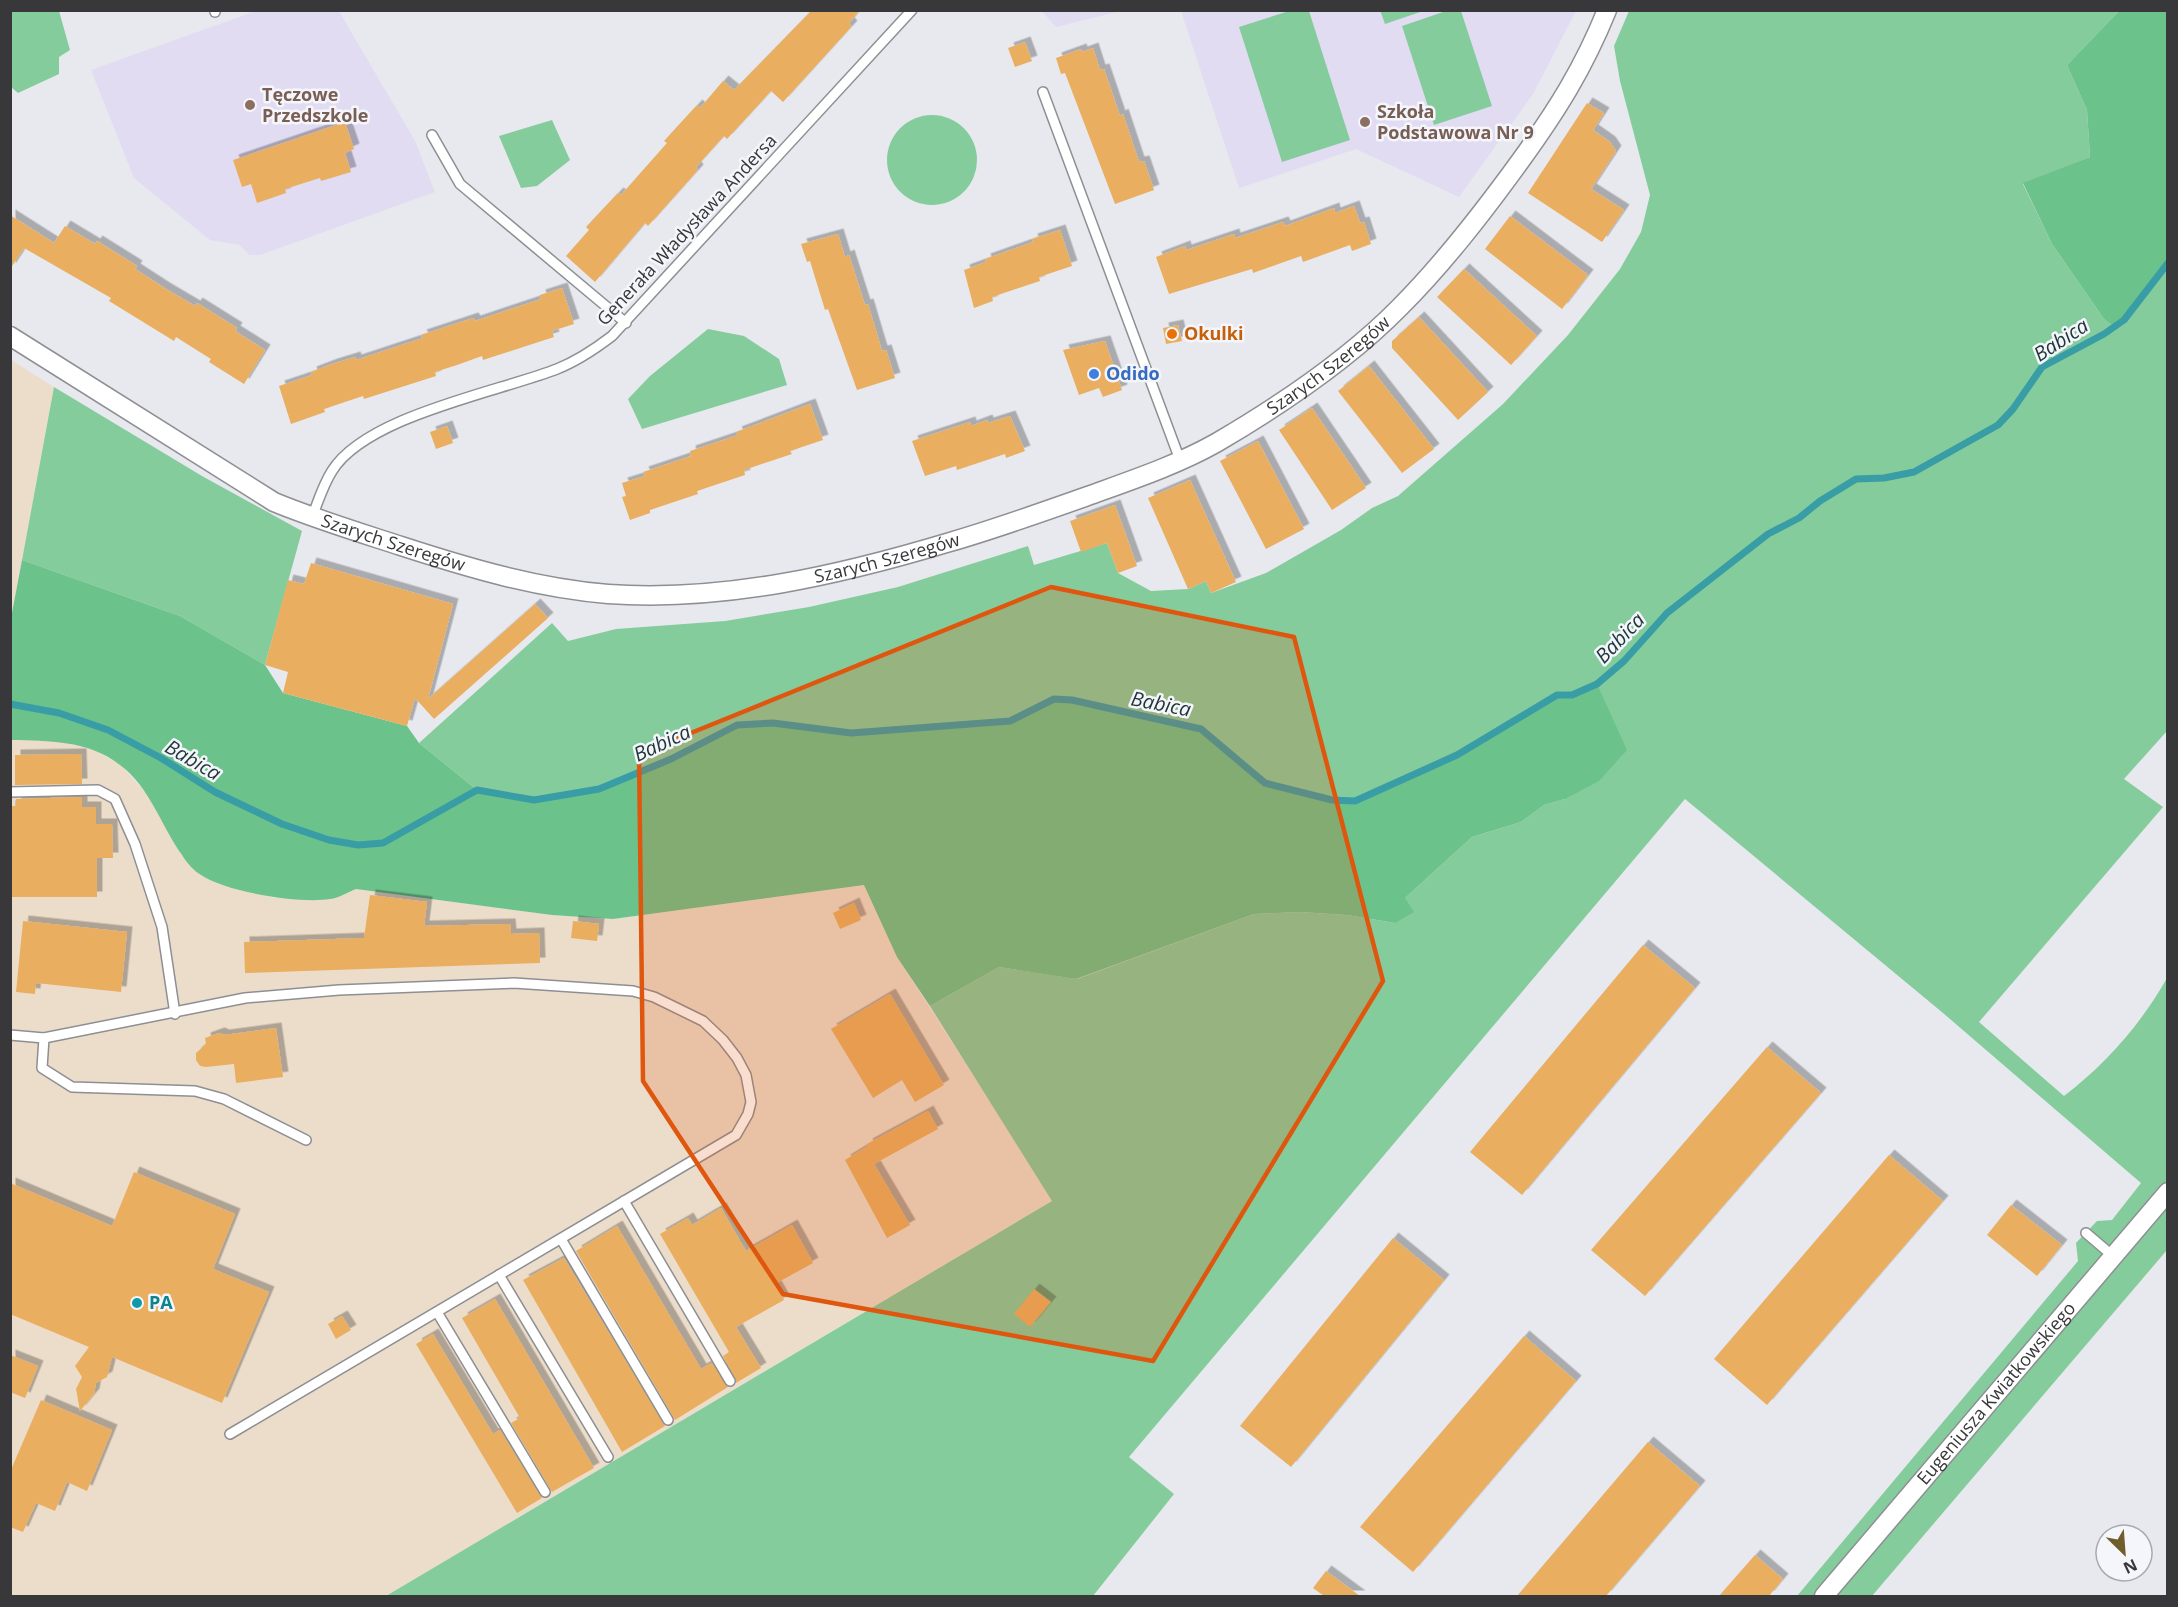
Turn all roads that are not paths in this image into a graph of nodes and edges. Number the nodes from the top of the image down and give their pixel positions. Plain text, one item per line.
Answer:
1 (912, 10) edge
2 (1607, 10) edge
3 (1043, 92) dead end
4 (432, 135) dead end
5 (626, 323) junction
6 (10, 336) edge
7 (1180, 460) junction
8 (312, 517) junction
9 (10, 792) edge
10 (175, 1014) junction
11 (10, 1035) edge
12 (44, 1038) junction
13 (306, 1140) dead end
14 (2168, 1192) edge
15 (624, 1201) junction
16 (2086, 1233) dead end
17 (561, 1239) junction
18 (2114, 1256) junction
19 (499, 1275) junction
20 (437, 1312) junction
21 (730, 1381) dead end
22 (668, 1420) dead end
23 (230, 1434) dead end
24 (608, 1457) dead end
25 (545, 1492) dead end
26 (1824, 1596) edge

1 - 5 lane, Generała Władysława Andersa
2 - 7 street, Szarych Szeregów
3 - 7 lane
4 - 5 lane
5 - 8 lane, Generała Władysława Andersa
6 - 8 street, Szarych Szeregów
7 - 8 street, Szarych Szeregów
9 - 10 lane
10 - 12 lane
10 - 15 lane
11 - 12 lane
12 - 13 lane
14 - 18 street, Eugeniusza Kwiatkowskiego
15 - 17 lane
15 - 21 lane
16 - 18 lane
17 - 19 lane
17 - 22 lane
18 - 26 street, Eugeniusza Kwiatkowskiego
19 - 20 lane
19 - 24 lane
20 - 23 lane
20 - 25 lane

